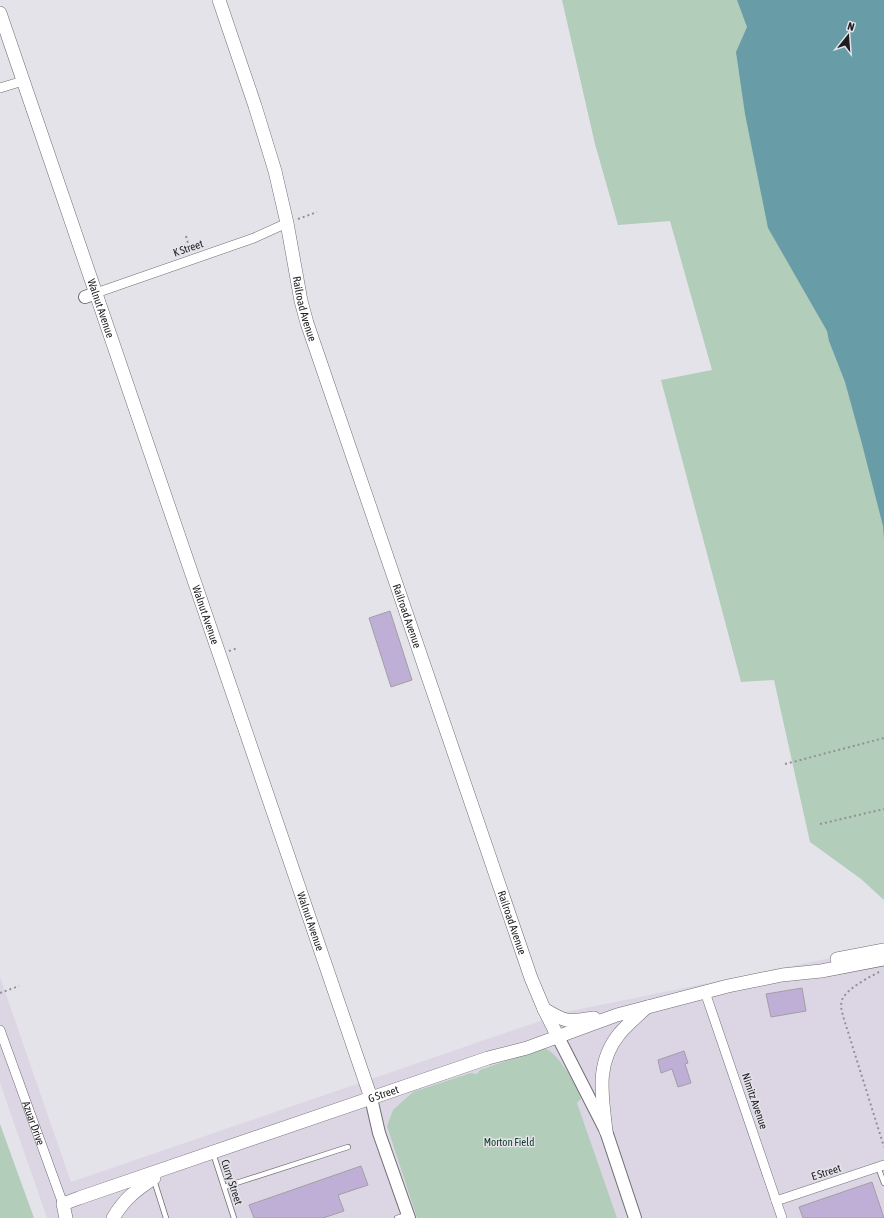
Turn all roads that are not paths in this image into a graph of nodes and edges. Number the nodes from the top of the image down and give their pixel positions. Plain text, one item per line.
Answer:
1 (219, 0) edge
2 (0, 13) edge
3 (23, 81) junction
4 (0, 88) edge
5 (287, 223) junction
6 (90, 295) junction
7 (884, 950) edge
8 (882, 965) edge
9 (820, 966) junction
10 (705, 992) junction
11 (648, 1006) junction
12 (544, 1009) junction
13 (617, 1014) junction
14 (0, 1030) edge
15 (558, 1037) junction
16 (371, 1098) junction
17 (606, 1131) junction
18 (348, 1147) dead end
19 (213, 1152) junction
20 (881, 1166) edge
21 (165, 1169) junction
22 (153, 1178) junction
23 (884, 1182) edge
24 (224, 1188) junction
25 (776, 1201) junction
26 (63, 1204) junction
27 (405, 1217) edge
28 (66, 1218) edge
29 (113, 1218) edge
30 (166, 1218) edge
31 (234, 1218) edge
32 (635, 1218) edge
33 (782, 1218) edge

1 - 5 main road, Railroad Avenue
2 - 3 main road, Walnut Avenue
3 - 4 street
3 - 6 main road, Walnut Avenue
5 - 6 street, K Street
5 - 12 main road, Railroad Avenue
6 - 16 main road, Walnut Avenue
7 - 9 main road
8 - 9 main road
9 - 10 main road, G Street
10 - 11 main road, G Street
10 - 25 street, Nimitz Avenue
11 - 13 main road, G Street
11 - 17 main road
12 - 13 main road
12 - 15 main road, Railroad Avenue
13 - 15 main road, G Street
14 - 26 street, Azuar Drive
15 - 16 main road, G Street
15 - 17 street, Railroad Avenue
16 - 19 main road, G Street
16 - 27 street, Walnut Avenue
17 - 32 street, Railroad Avenue
18 - 24 lane
19 - 21 main road, G Street
19 - 24 lane, Curry Street
20 - 23 lane
20 - 25 street, E Street
21 - 22 main road
21 - 26 main road, G Street
22 - 29 main road
22 - 30 lane
24 - 31 lane, Curry Street
25 - 33 street, Nimitz Avenue
26 - 28 main road, Azuar Drive

